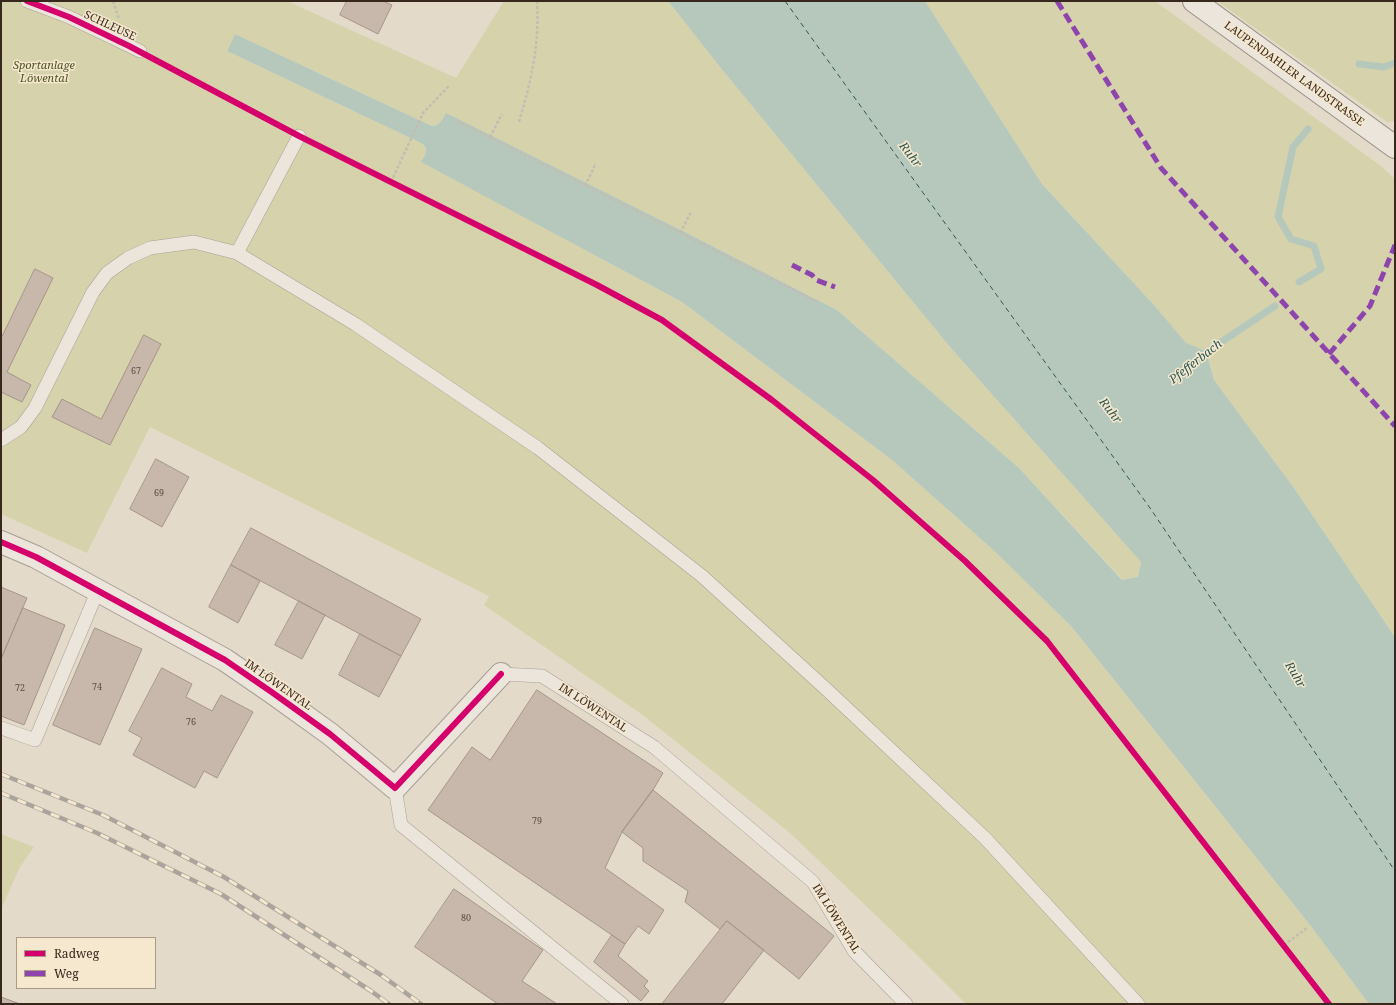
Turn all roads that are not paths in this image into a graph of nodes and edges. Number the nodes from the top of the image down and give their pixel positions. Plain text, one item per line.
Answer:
1 (27, 1) edge
2 (1194, 1) edge
3 (140, 52) dead end
4 (299, 136) dead end
5 (1395, 147) edge
6 (237, 253) junction
7 (1, 440) edge
8 (1, 542) edge
9 (98, 590) junction
10 (501, 674) joint
11 (1, 728) edge
12 (395, 788) junction
13 (622, 1004) edge
14 (906, 1004) edge
15 (1138, 1004) edge

1 - 3 lane, SCHLEUSE
2 - 5 street, LAUPENDAHLER LANDSTRASSE
4 - 6 lane
6 - 7 lane
6 - 15 lane
8 - 9 street, IM LÖWENTAL
9 - 11 lane
9 - 12 street, IM LÖWENTAL
10 - 12 street, IM LÖWENTAL
10 - 14 lane, IM LÖWENTAL
12 - 13 lane

